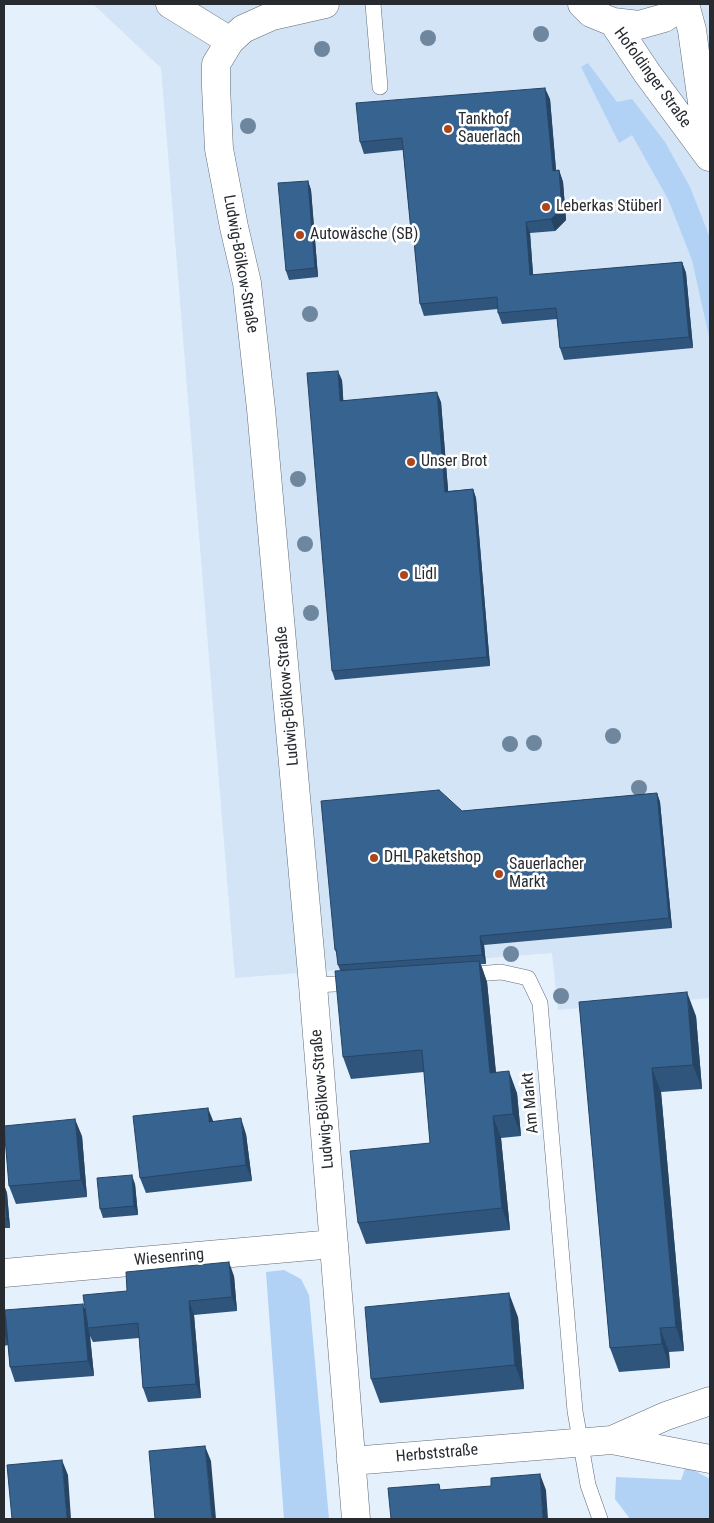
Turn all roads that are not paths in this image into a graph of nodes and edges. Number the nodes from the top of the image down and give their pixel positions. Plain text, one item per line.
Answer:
1 (170, 4) edge
2 (325, 4) edge
3 (373, 4) edge
4 (582, 4) edge
5 (685, 4) edge
6 (613, 22) junction
7 (230, 41) junction
8 (380, 88) dead end
9 (710, 158) edge
10 (454, 975) edge
11 (368, 982) edge
12 (313, 986) junction
13 (334, 1244) junction
14 (4, 1273) edge
15 (710, 1401) edge
16 (612, 1440) junction
17 (580, 1442) junction
18 (710, 1459) edge
19 (352, 1460) junction
20 (356, 1519) edge
21 (600, 1519) edge

1 - 7 street
2 - 7 street, Ludwig-Bölkow-Straße
3 - 8 lane
4 - 6 street
5 - 6 street
5 - 9 street, Hofoldinger Straße
6 - 9 street, Hofoldinger Straße
7 - 12 street, Ludwig-Bölkow-Straße
10 - 17 lane, Am Markt
11 - 12 lane
12 - 13 street, Ludwig-Bölkow-Straße
13 - 14 street, Wiesenring
13 - 19 street, Ludwig-Bölkow-Straße
15 - 16 street, Herbststraße
16 - 17 street, Herbststraße
16 - 18 street, Herbststraße
17 - 19 street, Herbststraße
17 - 21 lane
19 - 20 street

